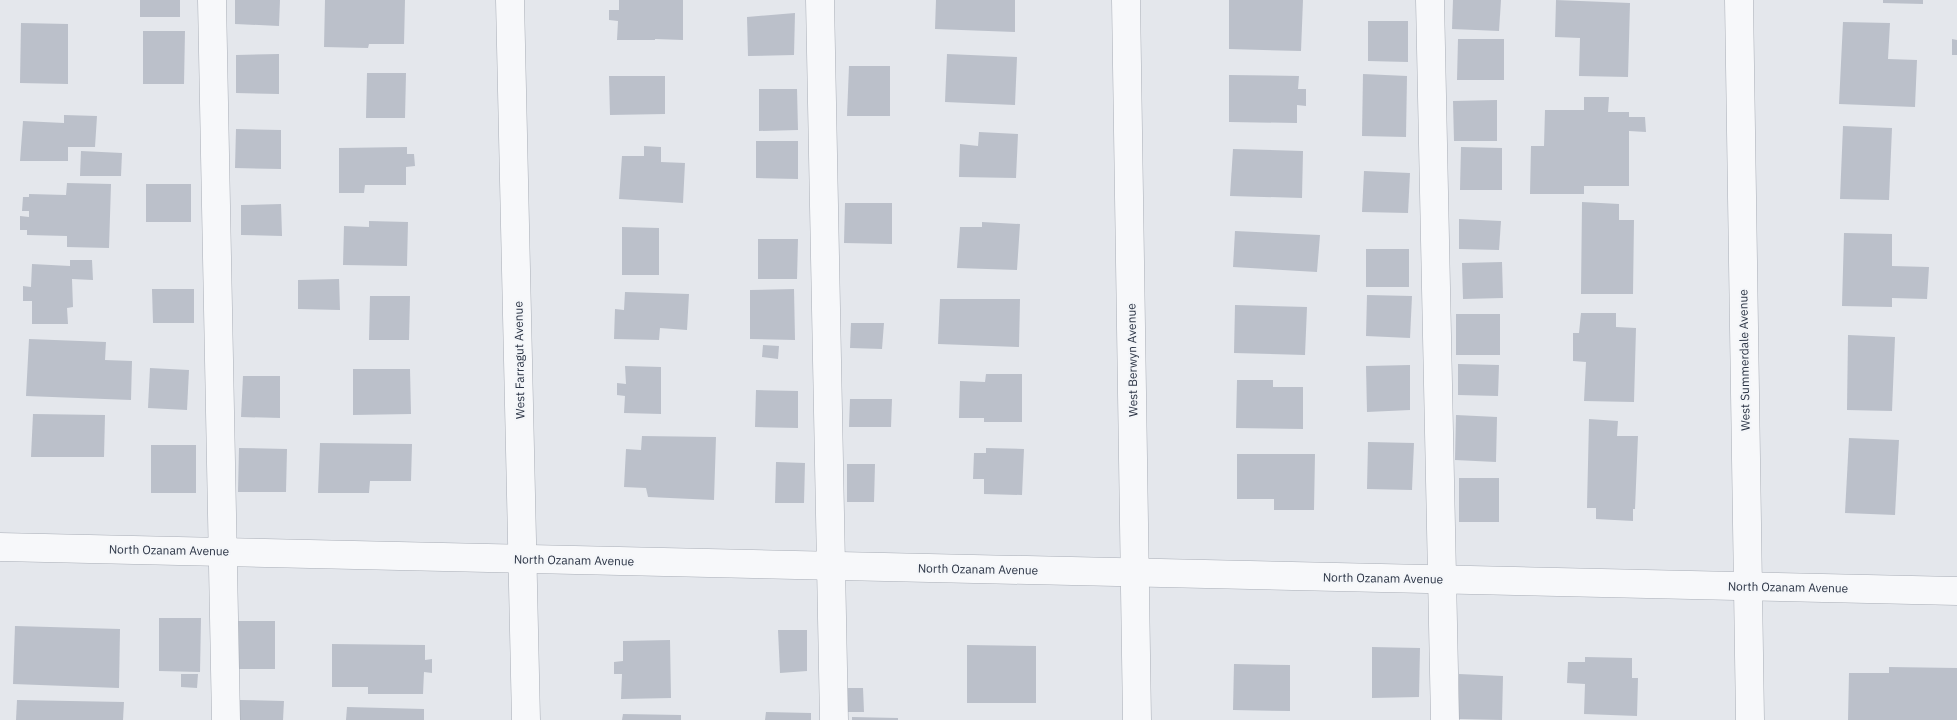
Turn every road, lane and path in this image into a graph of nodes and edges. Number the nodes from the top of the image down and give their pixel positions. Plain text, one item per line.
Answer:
1 (212, 0) edge
2 (510, 0) edge
3 (820, 0) edge
4 (1126, 0) edge
5 (1430, 0) edge
6 (1739, 0) edge
7 (0, 547) edge
8 (224, 552) junction
9 (523, 559) junction
10 (832, 566) junction
11 (1135, 573) junction
12 (1442, 580) junction
13 (1748, 586) junction
14 (1957, 591) edge
15 (226, 720) edge
16 (526, 720) edge
17 (834, 720) edge
18 (1137, 720) edge
19 (1445, 720) edge
20 (1750, 720) edge

1 - 8 street
2 - 9 street, West Farragut Avenue
3 - 10 street
4 - 11 street, West Berwyn Avenue
5 - 12 street
6 - 13 street, West Summerdale Avenue
7 - 8 street, North Ozanam Avenue
8 - 9 street, North Ozanam Avenue
8 - 15 street
9 - 10 street, North Ozanam Avenue
9 - 16 street, West Farragut Avenue
10 - 11 street, North Ozanam Avenue
10 - 17 street
11 - 12 street, North Ozanam Avenue
11 - 18 street, West Berwyn Avenue
12 - 13 street, North Ozanam Avenue
12 - 19 street
13 - 14 street, North Ozanam Avenue
13 - 20 street, West Summerdale Avenue

